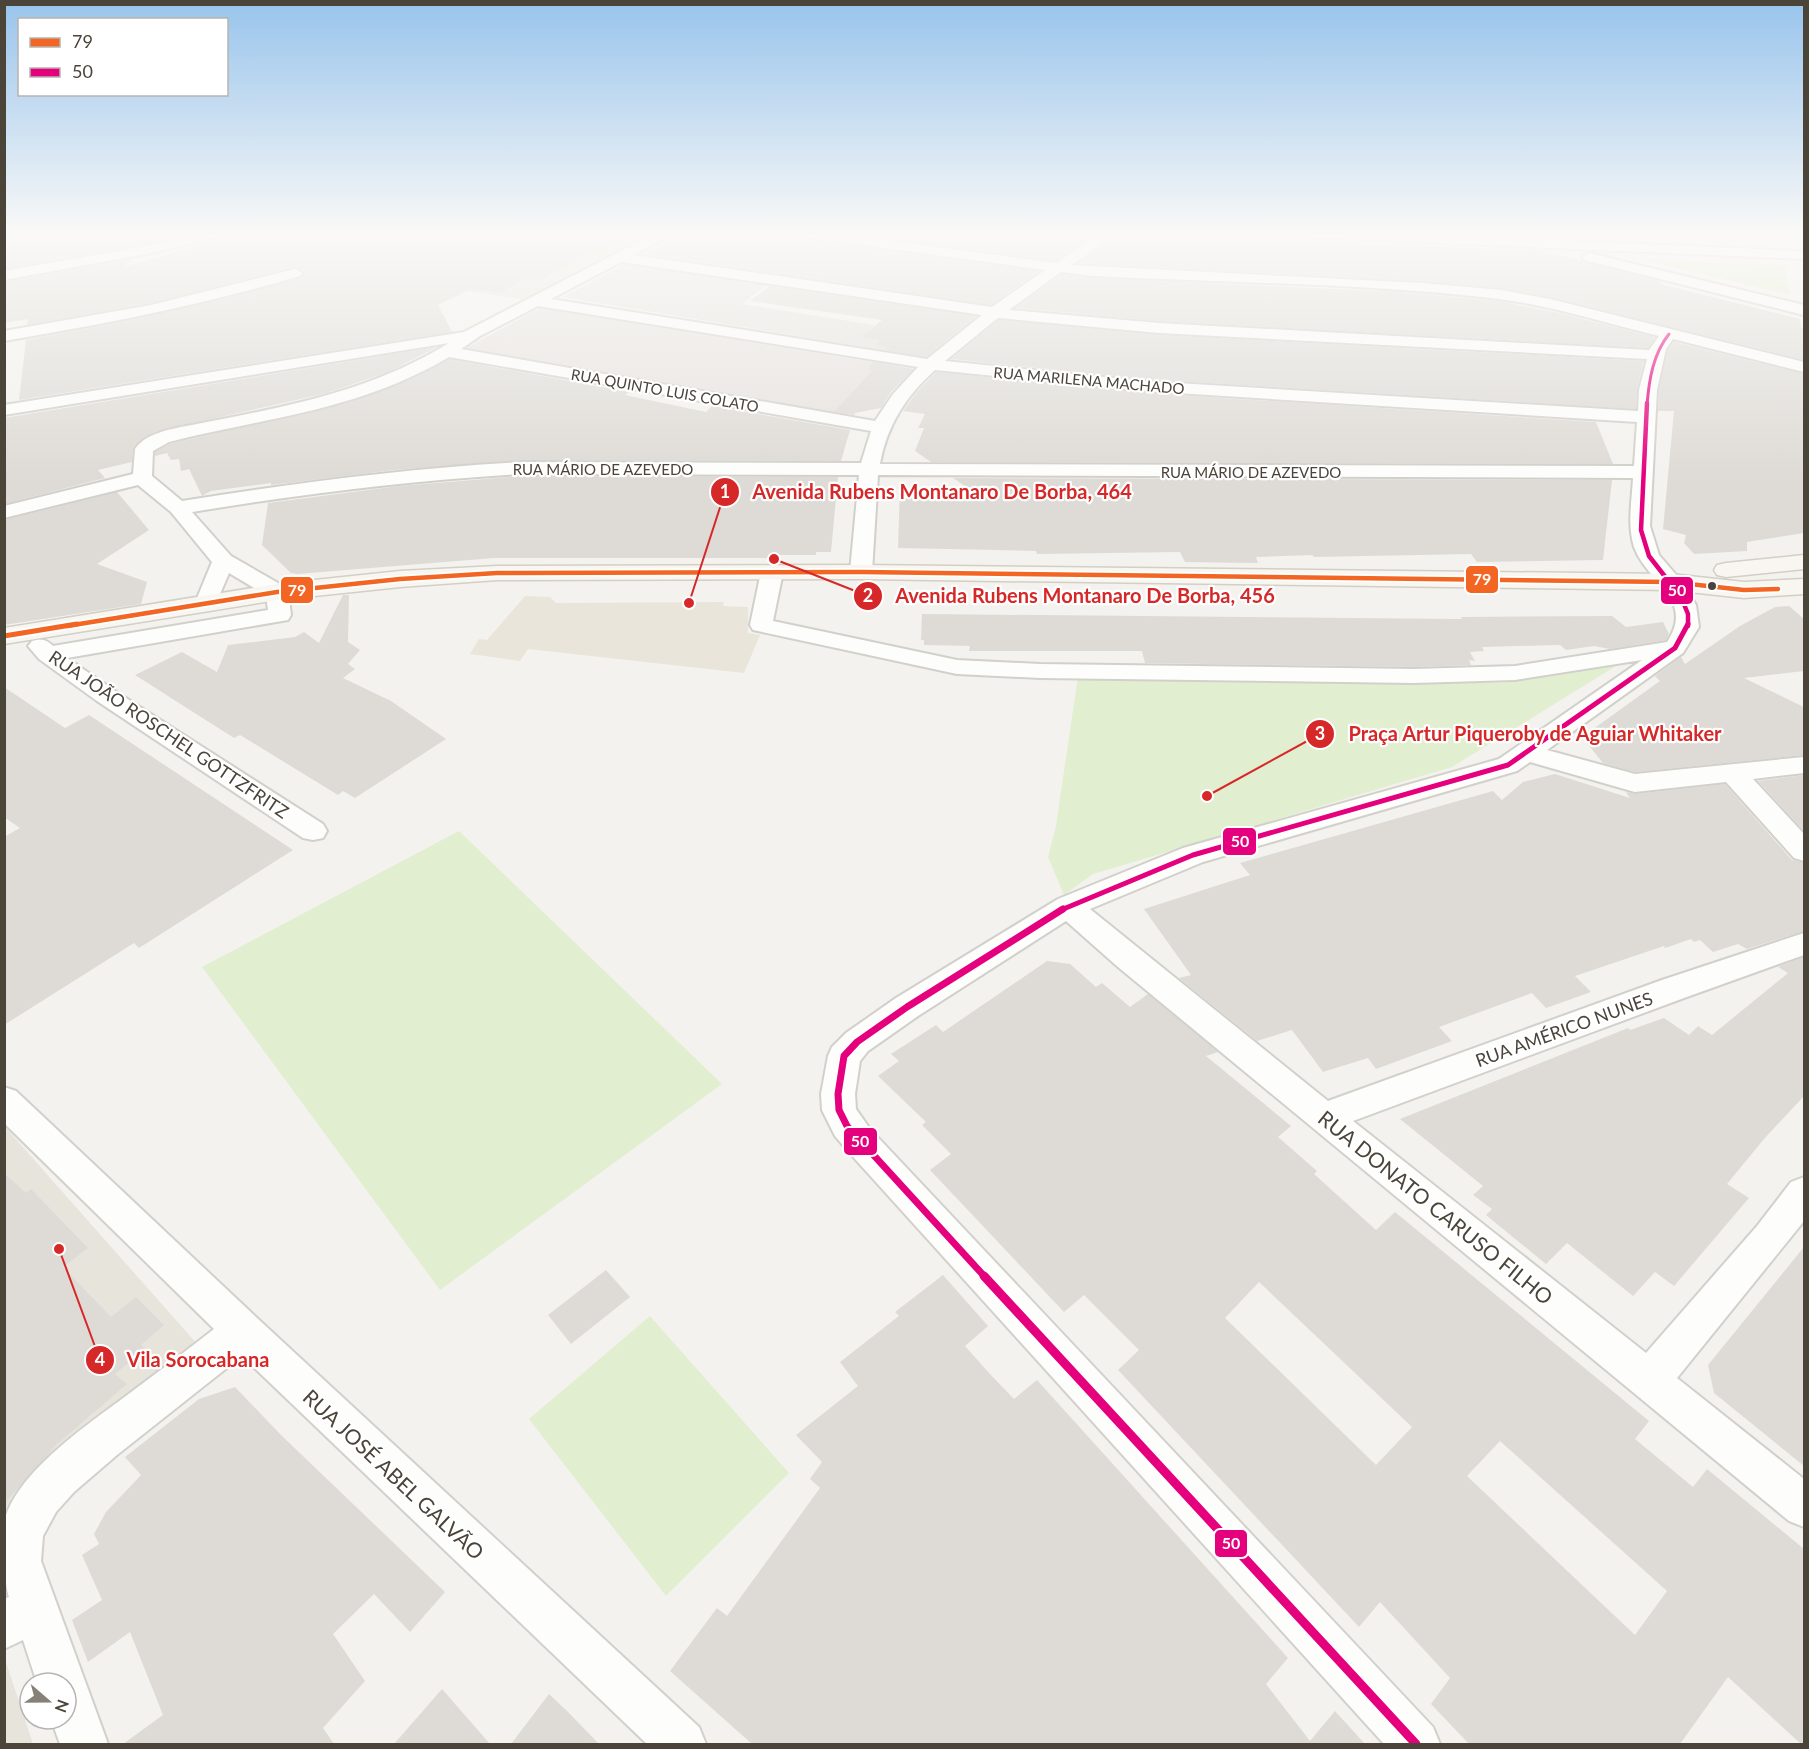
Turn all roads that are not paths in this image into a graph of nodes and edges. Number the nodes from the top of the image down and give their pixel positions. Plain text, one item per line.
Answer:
1 (122, 315) edge
2 (509, 315) edge
3 (620, 315) edge
4 (993, 315) edge
5 (1001, 315) edge
6 (1592, 315) edge
7 (474, 333) junction
8 (1669, 334) junction
9 (4, 336) edge
10 (449, 352) junction
11 (1656, 356) junction
12 (929, 364) junction
13 (1804, 367) edge
14 (4, 410) edge
15 (1647, 417) junction
16 (881, 427) junction
17 (870, 470) junction
18 (1643, 472) junction
19 (142, 478) junction
20 (178, 508) junction
21 (4, 512) edge
22 (223, 561) junction
23 (1804, 562) edge
24 (772, 572) junction
25 (861, 572) junction
26 (1671, 582) junction
27 (1804, 587) edge
28 (277, 592) junction
29 (206, 603) junction
30 (16, 634) edge
31 (1675, 648) junction
32 (47, 654) junction
33 (1529, 753) junction
34 (1804, 765) edge
35 (1734, 774) junction
36 (314, 831) dead end
37 (1804, 852) edge
38 (1068, 906) junction
39 (1804, 944) edge
40 (4, 1101) edge
41 (1324, 1117) junction
42 (1804, 1193) edge
43 (243, 1331) junction
44 (1650, 1379) junction
45 (1804, 1506) edge
46 (14, 1535) edge
47 (20, 1616) edge
48 (54, 1671) edge
49 (78, 1728) edge
50 (84, 1744) edge
51 (682, 1744) edge
52 (1416, 1744) edge

1 - 9 street
2 - 7 street
3 - 12 street, RUA MARILENA MACHADO
4 - 12 street
5 - 11 street
6 - 8 street
7 - 10 street
7 - 14 street
8 - 11 street
8 - 13 street
10 - 16 street, RUA QUINTO LUIS COLATO
10 - 19 street
11 - 15 street
12 - 15 street, RUA MARILENA MACHADO
12 - 16 street
15 - 18 street
16 - 17 street
17 - 18 street, RUA MÁRIO DE AZEVEDO
17 - 20 street, RUA MÁRIO DE AZEVEDO
17 - 25 street
18 - 26 street
19 - 20 street
19 - 21 street
20 - 22 street
22 - 28 street
22 - 29 street
23 - 26 street
24 - 25 street
24 - 28 street
24 - 31 street
25 - 26 street
26 - 27 street
26 - 31 street
28 - 29 street
28 - 32 street
29 - 30 street
30 - 32 street, RUA JOÃO ROSCHEL GOTTZFRITZ
31 - 33 street
32 - 36 street, RUA JOÃO ROSCHEL GOTTZFRITZ
33 - 35 street
33 - 38 street
34 - 35 street
35 - 37 street
38 - 41 street, RUA DONATO CARUSO FILHO
38 - 52 street
39 - 41 street, RUA AMÉRICO NUNES
40 - 43 street, RUA JOSÉ ABEL GALVÃO
41 - 44 street, RUA DONATO CARUSO FILHO
42 - 44 street
43 - 46 street
43 - 51 street, RUA JOSÉ ABEL GALVÃO
44 - 45 street, RUA DONATO CARUSO FILHO
46 - 47 street
47 - 48 street
49 - 50 street

